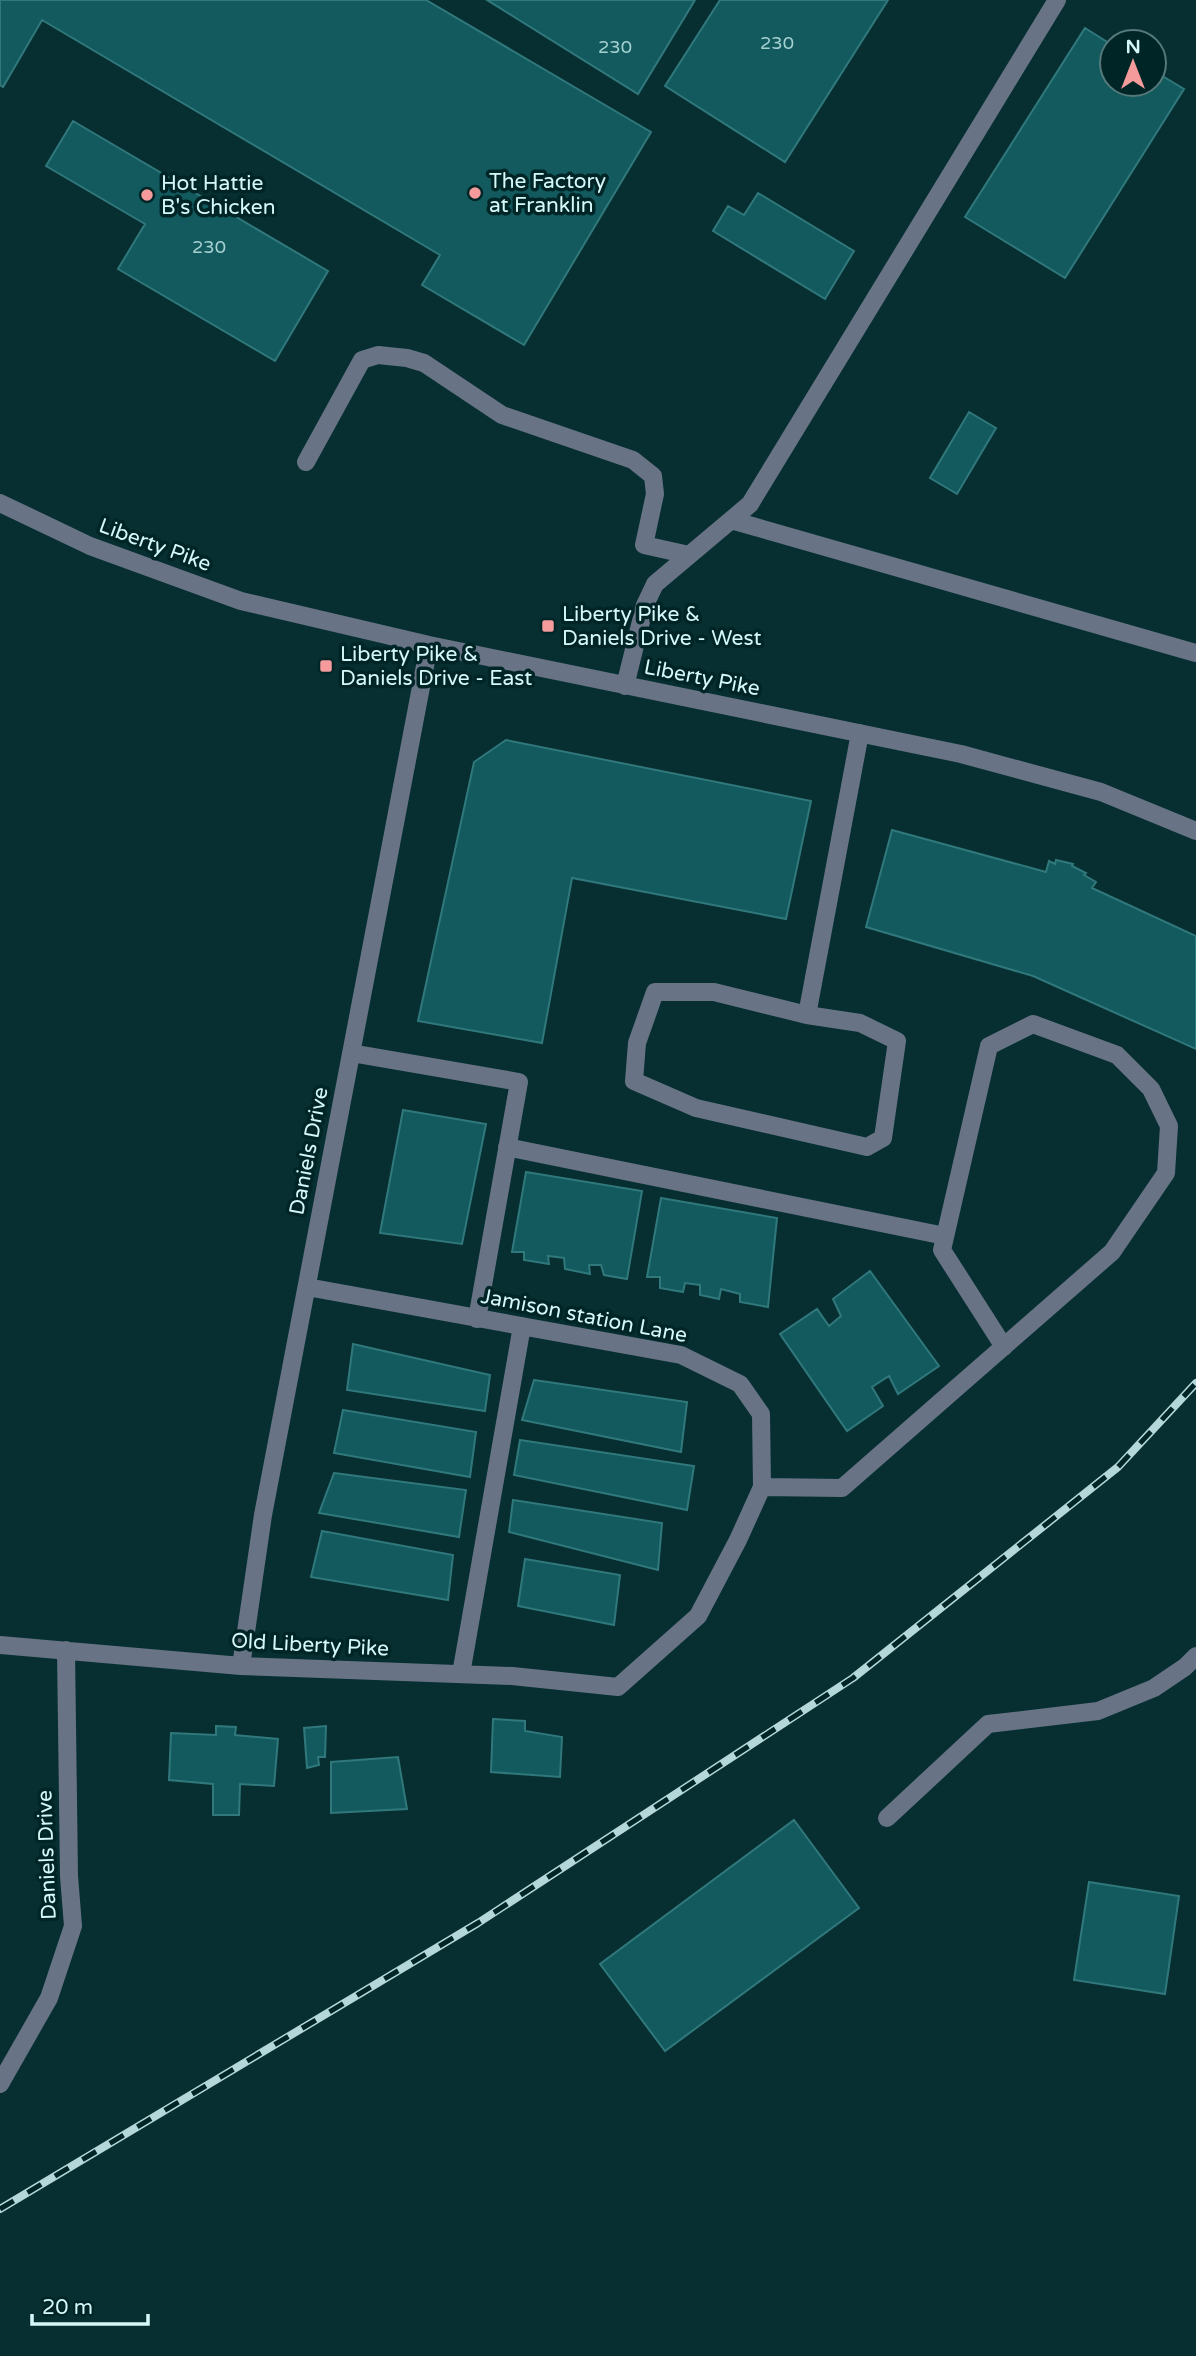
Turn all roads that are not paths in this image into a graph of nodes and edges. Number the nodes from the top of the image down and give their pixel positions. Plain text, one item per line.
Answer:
1 (1057, 0) edge
2 (306, 462) dead end
3 (0, 503) edge
4 (731, 520) junction
5 (689, 555) junction
6 (429, 645) junction
7 (1196, 653) edge
8 (625, 686) junction
9 (860, 733) junction
10 (1196, 831) edge
11 (807, 1015) junction
12 (351, 1053) junction
13 (507, 1147) junction
14 (946, 1236) junction
15 (307, 1287) junction
16 (477, 1319) junction
17 (522, 1326) junction
18 (1004, 1347) junction
19 (762, 1487) junction
20 (0, 1645) edge
21 (65, 1650) junction
22 (1192, 1665) edge
23 (241, 1666) junction
24 (461, 1674) junction
25 (618, 1687) joint
26 (887, 1818) dead end
27 (0, 2084) edge

1 - 4 street
2 - 5 street
3 - 6 street, Liberty Pike
4 - 5 street
4 - 7 street
5 - 8 street
6 - 8 street, Liberty Pike
6 - 12 street, Daniels Drive
8 - 9 street, Liberty Pike
9 - 10 street, Liberty Pike
9 - 11 street
11 - 11 street
12 - 13 street
12 - 15 street, Daniels Drive
13 - 14 street
13 - 16 street
14 - 18 street
14 - 18 street
15 - 16 street, Jamison station Lane
15 - 23 street, Daniels Drive
16 - 17 street, Jamison station Lane
17 - 19 street, Jamison station Lane
17 - 24 street
18 - 19 street
19 - 25 street, Jamison station Lane
20 - 21 street, Old Liberty Pike
21 - 23 street, Old Liberty Pike
21 - 27 street, Daniels Drive
22 - 26 street
23 - 24 street, Old Liberty Pike
24 - 25 street, Old Liberty Pike

